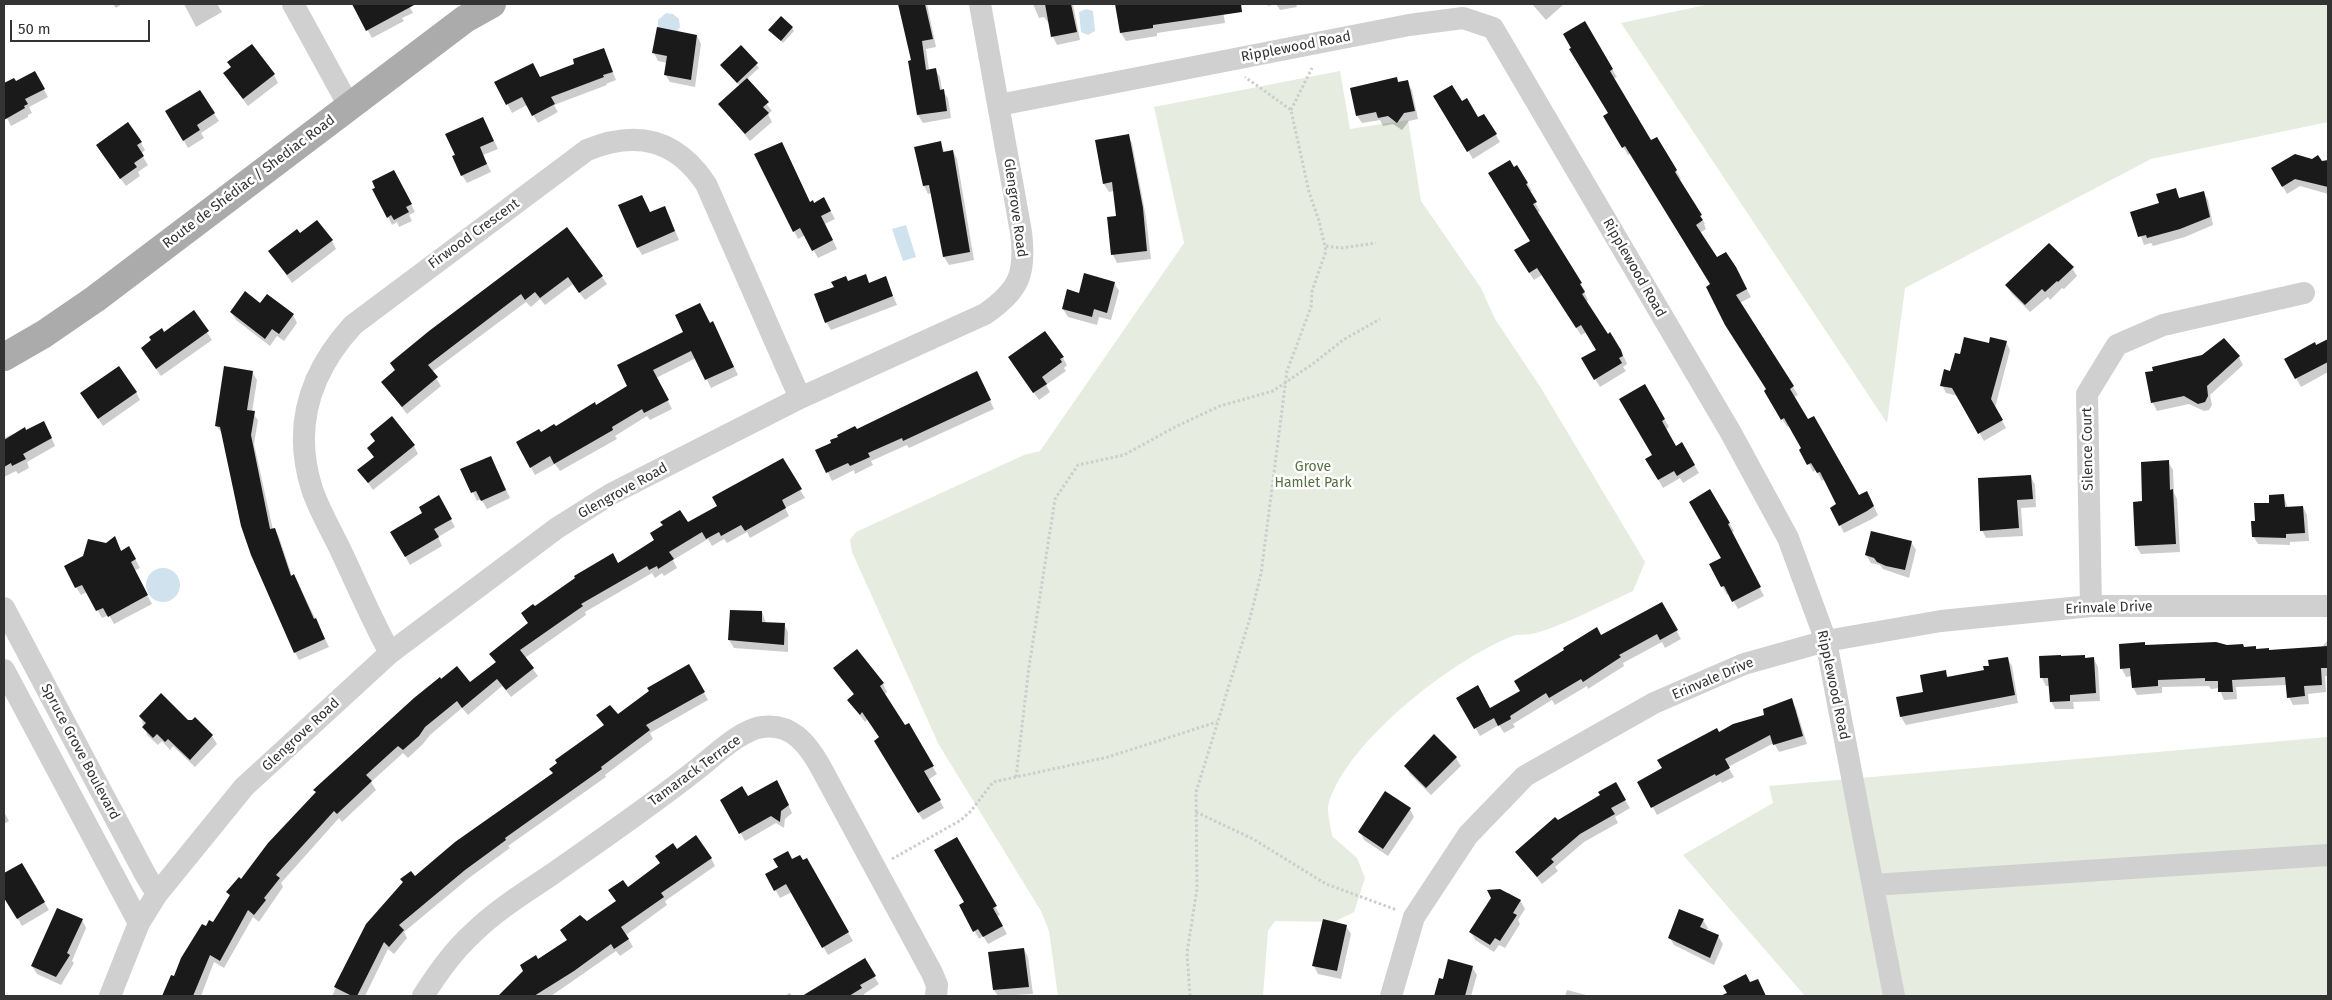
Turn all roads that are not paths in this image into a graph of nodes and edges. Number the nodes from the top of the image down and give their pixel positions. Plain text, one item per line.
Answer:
1 (293, 4) edge
2 (492, 4) edge
3 (980, 4) edge
4 (999, 104) junction
5 (349, 106) junction
6 (2304, 293) dead end
7 (4, 357) edge
8 (800, 398) junction
9 (2091, 606) junction
10 (2328, 606) edge
11 (4, 608) edge
12 (1826, 641) junction
13 (390, 653) junction
14 (4, 670) edge
15 (2328, 855) edge
16 (1872, 885) junction
17 (158, 894) junction
18 (139, 923) junction
19 (110, 996) edge
20 (423, 996) edge
21 (936, 996) edge
22 (1391, 996) edge
23 (1894, 996) edge

1 - 5 street
2 - 5 main road, Route de Shédiac / Shediac Road
3 - 4 street, Glengrove Road
4 - 8 street, Glengrove Road
4 - 12 street, Ripplewood Road
5 - 7 main road, Route de Shédiac / Shediac Road
6 - 9 street, Silence Court
8 - 13 street, Glengrove Road
8 - 13 street, Firwood Crescent
9 - 10 street, Erinvale Drive
9 - 12 street, Erinvale Drive
11 - 17 street, Spruce Grove Boulevard
12 - 16 street, Ripplewood Road
12 - 22 street, Erinvale Drive
13 - 17 street, Glengrove Road
14 - 18 street, Spruce Grove Boulevard
15 - 16 street
16 - 23 street, Ripplewood Road
17 - 18 street, Glengrove Road
18 - 19 street, Glengrove Road
20 - 21 street, Tamarack Terrace

